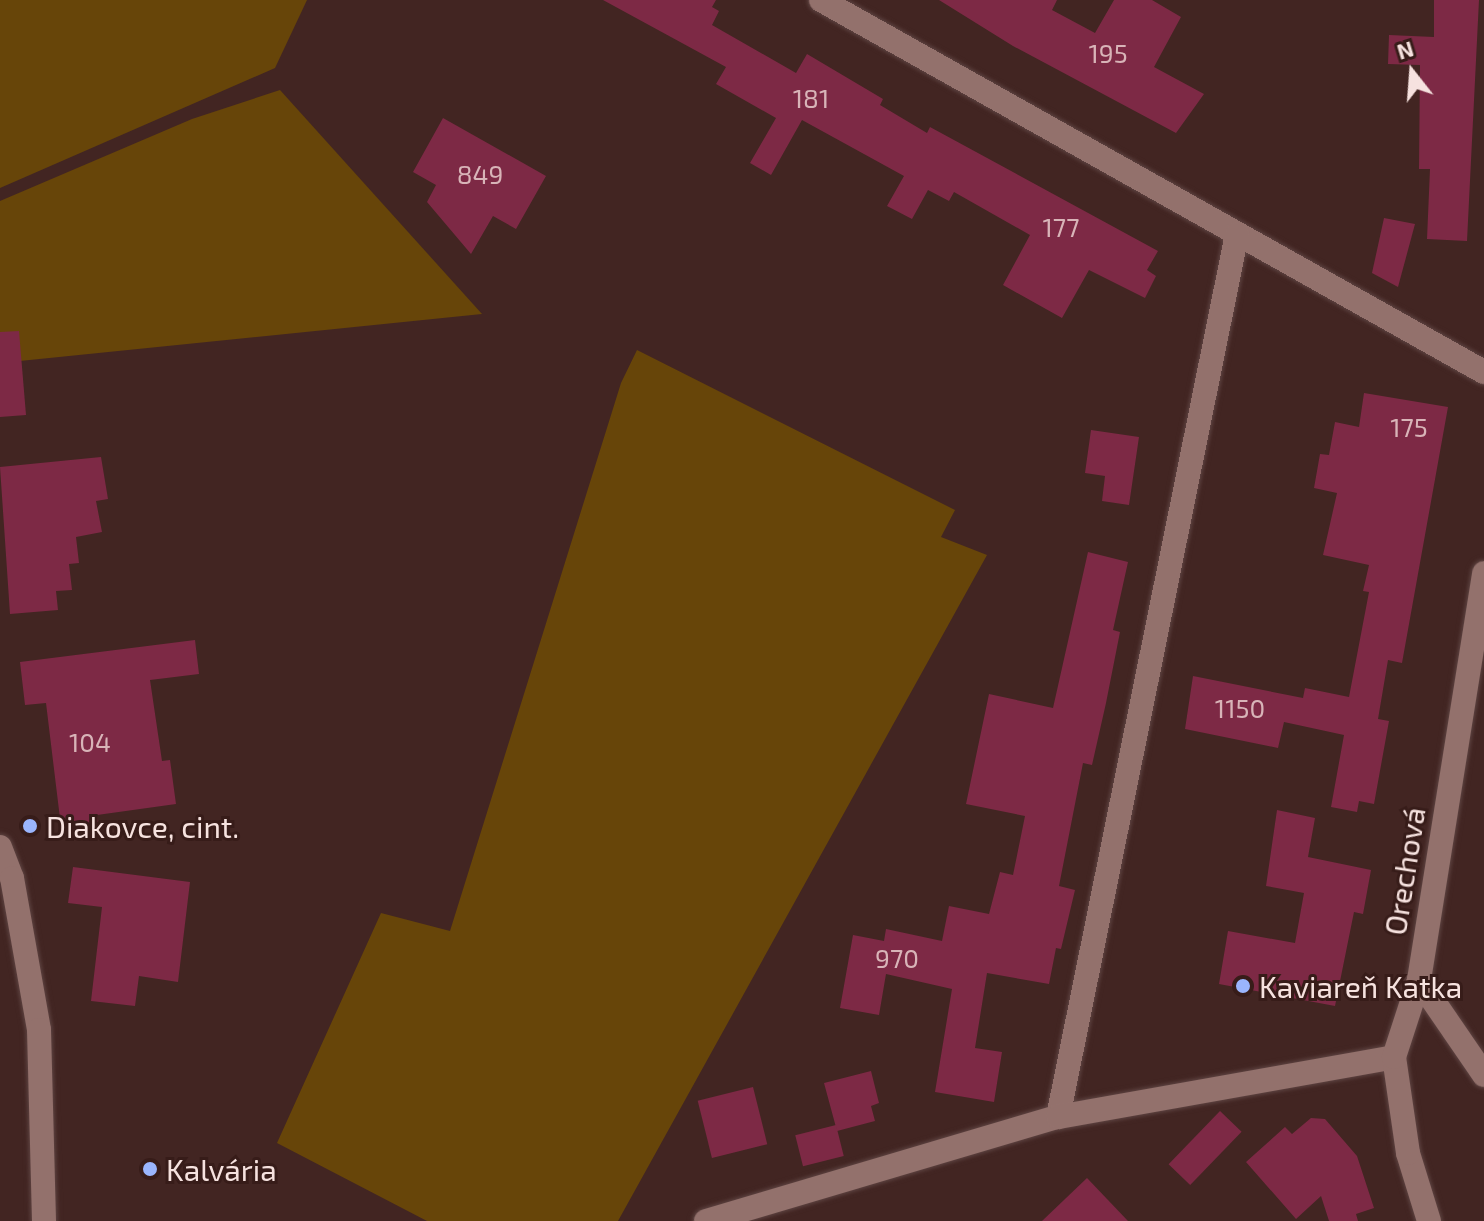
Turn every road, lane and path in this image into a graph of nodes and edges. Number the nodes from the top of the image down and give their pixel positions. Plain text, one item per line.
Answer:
1 (821, 0) edge
2 (1237, 234) junction
3 (1484, 372) edge
4 (1484, 573) edge
5 (0, 847) edge
6 (1419, 980) junction
7 (1394, 1057) junction
8 (1484, 1075) edge
9 (1058, 1117) junction
10 (44, 1221) edge
11 (706, 1221) edge
12 (1429, 1221) edge

1 - 2 street
2 - 3 street
2 - 9 street
4 - 6 street, Orechová
5 - 10 street
6 - 7 street, Orechová
6 - 8 street
7 - 9 street
7 - 12 street, Orechová
9 - 11 street

